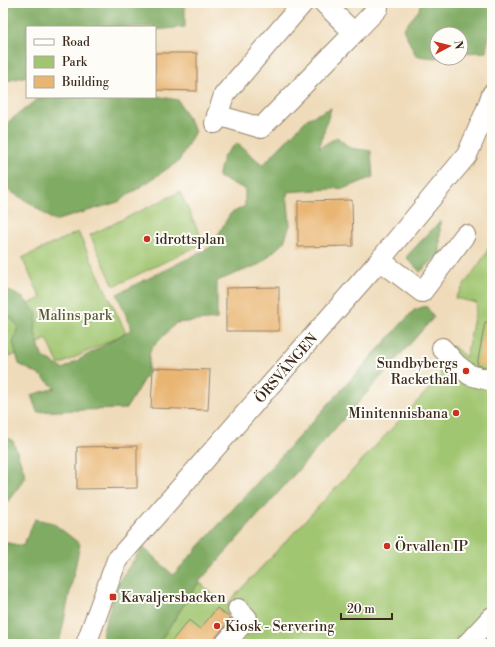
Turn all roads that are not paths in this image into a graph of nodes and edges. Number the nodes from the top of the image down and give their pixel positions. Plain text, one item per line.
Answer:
1 (303, 3) edge
2 (324, 3) edge
3 (378, 8) dead end
4 (354, 33) junction
5 (492, 94) edge
6 (465, 235) dead end
7 (380, 260) junction
8 (442, 348) dead end
9 (492, 381) edge
10 (238, 609) dead end
11 (492, 617) edge
12 (86, 644) edge
13 (225, 644) edge
14 (467, 644) edge

1 - 4 street
2 - 4 street
3 - 4 street
5 - 7 street, ÖRSVÄNGEN
6 - 7 street
7 - 12 street, ÖRSVÄNGEN
8 - 9 street
10 - 13 street
11 - 14 street

